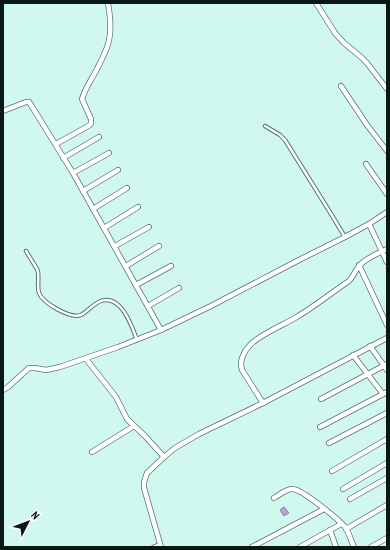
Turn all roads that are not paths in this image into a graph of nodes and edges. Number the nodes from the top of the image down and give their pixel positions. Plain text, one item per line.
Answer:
1 (108, 3) edge
2 (316, 3) edge
3 (341, 86) dead end
4 (387, 89) edge
5 (3, 111) edge
6 (265, 126) dead end
7 (99, 137) dead end
8 (56, 144) junction
9 (387, 151) edge
10 (109, 153) dead end
11 (64, 158) junction
12 (366, 164) dead end
13 (118, 170) dead end
14 (73, 173) junction
15 (127, 188) dead end
16 (83, 190) junction
17 (387, 194) edge
18 (138, 207) dead end
19 (93, 209) junction
20 (387, 212) edge
21 (369, 224) junction
22 (149, 226) dead end
23 (104, 228) junction
24 (345, 237) junction
25 (115, 246) junction
26 (159, 246) dead end
27 (387, 249) edge
28 (26, 251) dead end
29 (382, 251) junction
30 (387, 262) edge
31 (359, 265) junction
32 (126, 266) junction
33 (171, 266) dead end
34 (136, 285) junction
35 (179, 288) dead end
36 (148, 306) junction
37 (387, 325) edge
38 (161, 330) junction
39 (387, 338) edge
40 (137, 340) junction
41 (370, 346) junction
42 (353, 355) junction
43 (86, 359) junction
44 (386, 367) edge
45 (368, 374) junction
46 (3, 390) edge
47 (385, 393) edge
48 (321, 399) dead end
49 (263, 403) junction
50 (387, 413) edge
51 (134, 426) junction
52 (320, 427) dead end
53 (387, 439) edge
54 (329, 443) dead end
55 (92, 452) dead end
56 (164, 456) junction
57 (386, 465) edge
58 (332, 471) dead end
59 (387, 478) edge
60 (343, 489) dead end
61 (274, 498) dead end
62 (350, 499) dead end
63 (387, 505) edge
64 (324, 509) junction
65 (342, 524) junction
66 (346, 529) junction
67 (330, 530) junction
68 (387, 538) edge
69 (161, 545) edge
70 (153, 547) edge
71 (252, 547) edge
72 (300, 547) edge
73 (336, 547) edge
74 (354, 547) edge
75 (371, 547) edge

1 - 8 street
2 - 4 street
3 - 9 street
5 - 8 street
6 - 24 lane
7 - 11 street
8 - 11 street
10 - 14 street
11 - 14 street
12 - 17 street
13 - 16 street
14 - 16 street
15 - 19 street
16 - 19 street
18 - 23 street
19 - 23 street
20 - 21 street
21 - 24 street
21 - 29 street
22 - 25 street
23 - 25 street
24 - 38 street
25 - 32 street
26 - 32 street
27 - 29 street
28 - 40 lane
29 - 30 street
29 - 31 street
31 - 37 street
31 - 49 street
32 - 34 street
33 - 34 street
34 - 36 street
35 - 36 street
36 - 38 street
38 - 40 street
39 - 41 street
40 - 43 street
41 - 42 street
41 - 44 street
42 - 45 street
42 - 49 street
43 - 46 street
43 - 51 street
44 - 45 street
45 - 47 street
45 - 48 street
47 - 52 street
49 - 56 street
50 - 54 street
51 - 55 street
51 - 56 street
53 - 58 street
56 - 69 street
57 - 60 street
59 - 62 street
61 - 64 street
63 - 66 street
64 - 65 street
64 - 71 street
65 - 66 street
65 - 67 street
66 - 74 street
67 - 72 street
67 - 73 street
68 - 75 street
69 - 70 lane

